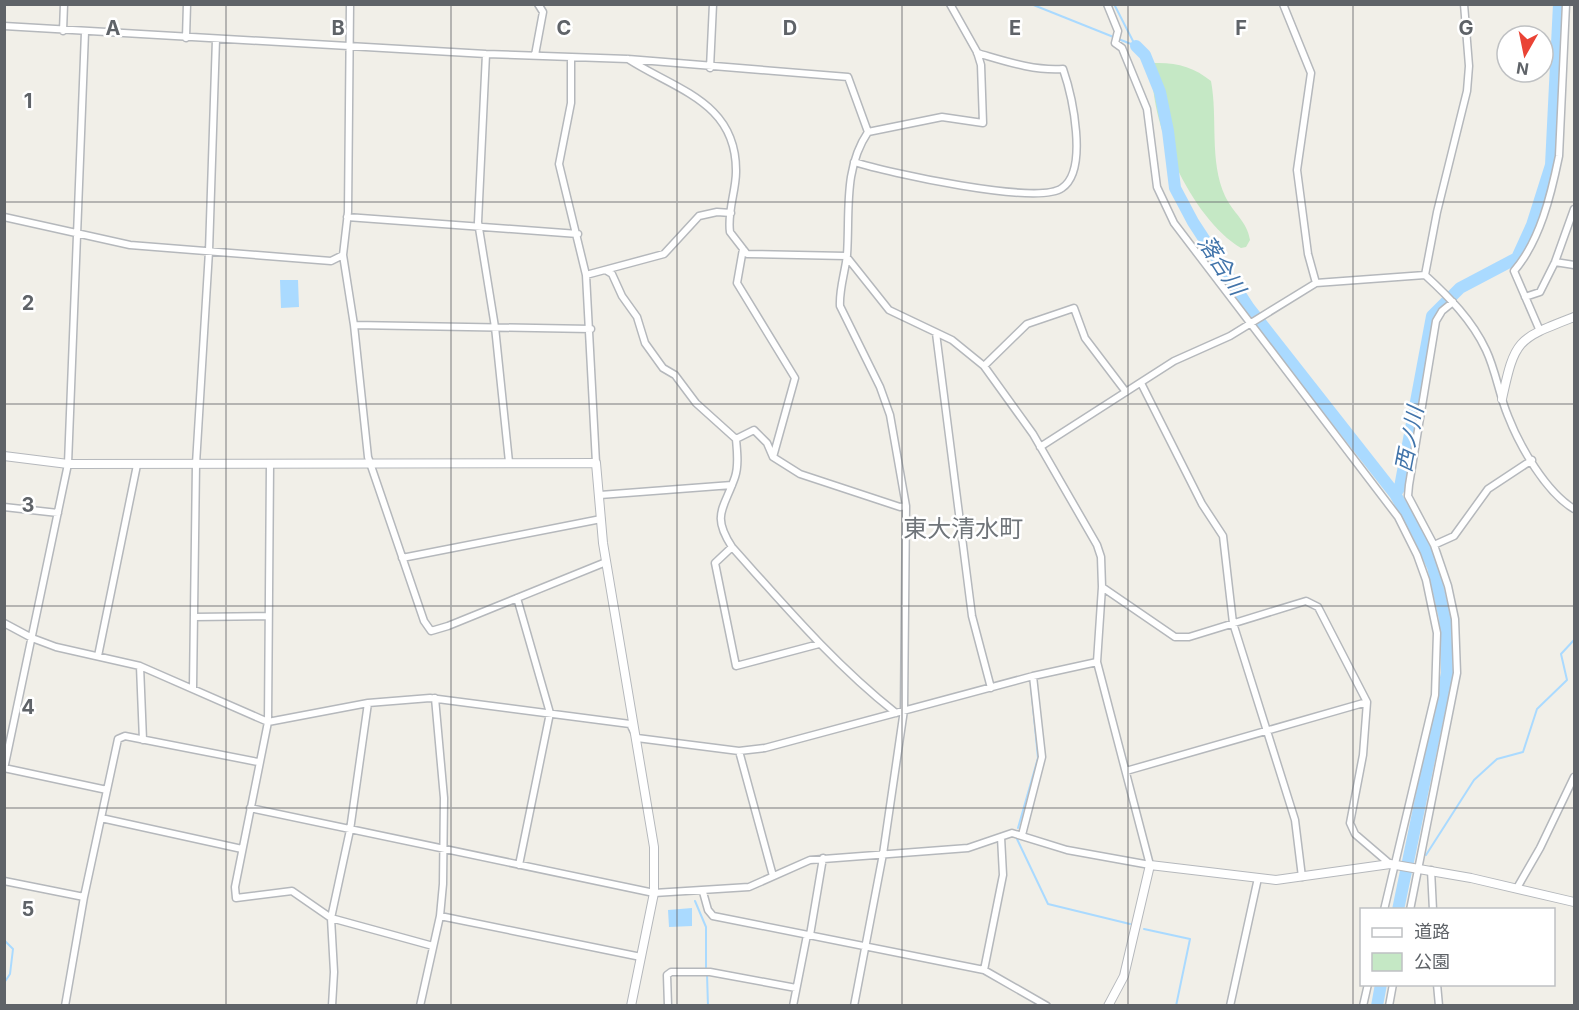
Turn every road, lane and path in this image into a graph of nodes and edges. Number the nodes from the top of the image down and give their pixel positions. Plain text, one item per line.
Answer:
1 (64, 4) edge
2 (187, 4) edge
3 (350, 4) edge
4 (713, 4) edge
5 (950, 4) edge
6 (1107, 4) edge
7 (1283, 4) edge
8 (1464, 4) edge
9 (1566, 4) edge
10 (542, 6) edge
11 (4, 26) edge
12 (63, 31) junction
13 (85, 32) junction
14 (186, 38) junction
15 (216, 39) junction
16 (348, 46) junction
17 (977, 53) junction
18 (486, 54) junction
19 (535, 55) junction
20 (571, 57) junction
21 (627, 59) junction
22 (710, 68) junction
23 (868, 132) junction
24 (854, 162) junction
25 (1575, 209) edge
26 (731, 213) junction
27 (4, 217) edge
28 (347, 217) junction
29 (1572, 223) edge
30 (479, 228) junction
31 (77, 233) junction
32 (578, 234) junction
33 (743, 249) junction
34 (209, 251) junction
35 (343, 255) junction
36 (846, 256) junction
37 (1555, 262) junction
38 (1575, 265) edge
39 (607, 271) junction
40 (586, 275) junction
41 (1425, 275) junction
42 (1316, 283) junction
43 (1525, 297) junction
44 (1450, 298) junction
45 (1575, 317) edge
46 (1250, 323) junction
47 (354, 325) junction
48 (495, 327) junction
49 (591, 329) junction
50 (1540, 331) junction
51 (936, 333) junction
52 (984, 366) junction
53 (1141, 382) junction
54 (1126, 392) junction
55 (1502, 399) junction
56 (736, 439) junction
57 (1040, 447) junction
58 (4, 456) edge
59 (773, 457) junction
60 (1532, 460) junction
61 (369, 462) junction
62 (510, 462) junction
63 (596, 463) junction
64 (68, 464) junction
65 (196, 464) junction
66 (270, 464) junction
67 (137, 465) junction
68 (732, 484) junction
69 (600, 495) junction
70 (906, 506) junction
71 (4, 507) edge
72 (1575, 509) edge
73 (58, 513) junction
74 (602, 519) junction
75 (1434, 545) junction
76 (732, 547) junction
77 (402, 558) junction
78 (606, 562) junction
79 (1102, 587) junction
80 (518, 598) junction
81 (268, 616) junction
82 (194, 617) junction
83 (4, 623) edge
84 (1233, 623) junction
85 (32, 638) junction
86 (819, 644) junction
87 (98, 656) junction
88 (1097, 662) junction
89 (140, 666) junction
90 (1033, 676) junction
91 (193, 688) junction
92 (991, 688) junction
93 (435, 698) junction
94 (1367, 702) junction
95 (368, 703) junction
96 (904, 710) junction
97 (550, 713) junction
98 (896, 713) junction
99 (267, 722) junction
100 (1268, 730) junction
101 (638, 738) junction
102 (143, 740) junction
103 (739, 751) junction
104 (258, 762) junction
105 (5, 768) edge
106 (1126, 771) junction
107 (1575, 777) edge
108 (107, 790) junction
109 (250, 808) junction
110 (101, 818) junction
111 (350, 830) junction
112 (1022, 835) junction
113 (1001, 837) junction
114 (443, 848) junction
115 (242, 849) junction
116 (883, 854) junction
117 (823, 858) junction
118 (1394, 864) junction
119 (519, 865) junction
120 (1150, 865) junction
121 (1416, 868) junction
122 (1431, 870) junction
123 (773, 876) junction
124 (1258, 878) junction
125 (1302, 878) junction
126 (4, 881) edge
127 (1517, 888) junction
128 (703, 891) junction
129 (654, 893) junction
130 (84, 897) junction
131 (1575, 902) edge
132 (1384, 908) edge
133 (1410, 908) edge
134 (1433, 908) edge
135 (440, 916) junction
136 (331, 918) junction
137 (809, 935) junction
138 (432, 946) junction
139 (867, 946) junction
140 (641, 957) junction
141 (984, 970) junction
142 (1368, 986) edge
143 (1393, 986) edge
144 (1437, 986) edge
145 (796, 988) junction
146 (65, 1005) edge
147 (332, 1005) edge
148 (420, 1005) edge
149 (631, 1005) edge
150 (668, 1005) edge
151 (793, 1005) edge
152 (854, 1005) edge
153 (1047, 1005) edge
154 (1108, 1005) edge
155 (1232, 1005) edge
156 (1363, 1005) edge
157 (1389, 1005) edge
158 (1438, 1005) edge

1 - 12 street
2 - 14 street
3 - 16 street
4 - 22 street
5 - 17 street
6 - 46 street
7 - 42 street
8 - 41 street
9 - 43 street
10 - 19 street
11 - 12 street
12 - 13 street
13 - 14 street
13 - 31 street
14 - 15 street
15 - 16 street
15 - 34 street
16 - 18 street
16 - 28 street
17 - 23 street
17 - 24 street
18 - 19 street
18 - 30 street
19 - 20 street
20 - 21 street
20 - 32 street
21 - 22 street
21 - 26 street
22 - 23 street
23 - 24 street
24 - 36 street
25 - 29 street
26 - 33 street
26 - 39 street
27 - 31 street
28 - 30 street
28 - 35 street
29 - 37 street
30 - 32 street
30 - 48 street
31 - 34 street
31 - 64 street
32 - 40 street
33 - 36 street
33 - 59 street
34 - 35 street
34 - 65 street
35 - 47 street
36 - 51 street
36 - 70 street
37 - 38 street
37 - 43 street
39 - 40 street
39 - 56 street
40 - 49 street
41 - 42 street
41 - 44 street
42 - 46 street
43 - 50 street
44 - 55 street
44 - 75 street
45 - 50 street
46 - 53 street
46 - 118 street
47 - 48 street
47 - 61 street
48 - 49 street
48 - 62 street
49 - 63 street
50 - 55 street
51 - 52 street
51 - 92 street
52 - 54 street
52 - 57 street
53 - 54 street
53 - 84 street
54 - 57 street
55 - 60 street
56 - 59 street
56 - 68 street
57 - 79 street
58 - 64 street
59 - 70 street
60 - 72 street
60 - 75 street
61 - 62 street
61 - 66 street
61 - 77 street
62 - 63 street
63 - 69 street
64 - 67 street
64 - 73 street
65 - 66 street
65 - 67 street
65 - 82 street
66 - 81 street
67 - 87 street
68 - 69 street
68 - 76 street
69 - 74 street
70 - 96 street
71 - 73 street
73 - 85 street
74 - 77 street
74 - 78 street
75 - 121 street
76 - 86 street
76 - 86 street
77 - 80 street
78 - 80 street
78 - 101 street
79 - 84 street
79 - 88 street
80 - 97 street
81 - 82 street
81 - 99 street
82 - 91 street
83 - 85 street
84 - 94 street
84 - 100 street
85 - 87 street
85 - 105 street
86 - 98 street
87 - 89 street
88 - 90 street
88 - 106 street
89 - 91 street
89 - 102 street
90 - 92 street
90 - 112 street
91 - 99 street
92 - 96 street
93 - 95 street
93 - 97 street
93 - 114 street
94 - 100 street
94 - 118 street
95 - 99 street
95 - 111 street
96 - 98 street
96 - 116 street
97 - 101 street
97 - 119 street
98 - 103 street
99 - 104 street
100 - 106 street
100 - 125 street
101 - 103 street
101 - 129 street
102 - 104 street
102 - 108 street
103 - 123 street
104 - 109 street
105 - 108 street
106 - 120 street
107 - 127 street
108 - 110 street
109 - 111 street
109 - 115 street
110 - 115 street
110 - 130 street
111 - 114 street
111 - 136 street
112 - 113 street
112 - 120 street
113 - 116 street
113 - 141 street
114 - 119 street
114 - 135 street
115 - 136 street
116 - 117 street
116 - 139 street
117 - 123 street
117 - 137 street
118 - 121 street
118 - 125 street
118 - 132 street
119 - 129 street
120 - 124 street
120 - 154 street
121 - 122 street
121 - 133 street
122 - 127 street
122 - 134 street
123 - 128 street
124 - 125 street
124 - 155 street
126 - 130 street
127 - 131 street
128 - 129 street
128 - 137 street
129 - 140 street
130 - 146 street
135 - 138 street
135 - 140 street
136 - 138 street
136 - 147 street
137 - 139 street
137 - 145 street
138 - 148 street
139 - 141 street
139 - 152 street
140 - 149 street
141 - 153 street
142 - 156 street
143 - 157 street
144 - 158 street
145 - 150 street
145 - 151 street

